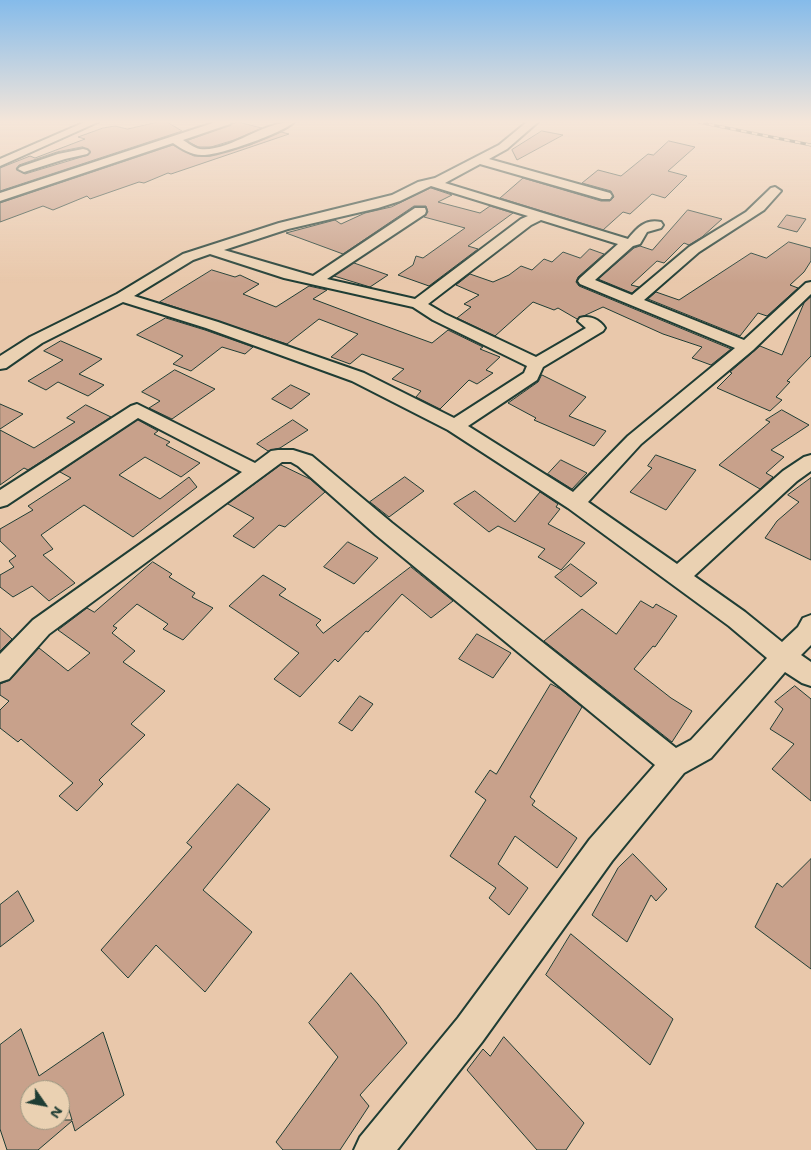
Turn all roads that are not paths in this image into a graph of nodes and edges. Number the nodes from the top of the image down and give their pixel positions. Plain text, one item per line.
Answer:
1 (39, 176) edge
2 (62, 176) edge
3 (448, 176) edge
4 (534, 176) edge
5 (48, 180) junction
6 (433, 183) junction
7 (775, 192) dead end
8 (606, 196) dead end
9 (0, 197) edge
10 (420, 211) dead end
11 (540, 216) junction
12 (656, 225) dead end
13 (628, 242) junction
14 (208, 249) junction
15 (315, 281) junction
16 (811, 286) edge
17 (122, 297) junction
18 (635, 300) junction
19 (418, 304) junction
20 (586, 321) dead end
21 (746, 347) junction
22 (0, 364) edge
23 (536, 364) junction
24 (455, 426) junction
25 (811, 462) edge
26 (257, 472) junction
27 (0, 500) edge
28 (575, 504) junction
29 (678, 577) junction
30 (811, 625) edge
31 (783, 657) junction
32 (0, 670) edge
33 (811, 675) edge
34 (674, 764) junction
35 (373, 1150) edge

1 - 5 street
2 - 5 street
3 - 6 street
4 - 8 street
5 - 9 street
6 - 11 street
6 - 14 street
7 - 18 street
10 - 15 street
11 - 13 street
11 - 19 street
12 - 13 street
13 - 18 street
14 - 15 street
14 - 17 street
15 - 19 street
16 - 21 street
17 - 22 street
17 - 24 street
18 - 21 street
19 - 23 street
20 - 23 street
21 - 28 street
23 - 24 street
24 - 28 street
25 - 29 street
26 - 27 street
26 - 32 street
26 - 34 street
28 - 29 street
29 - 31 street
30 - 31 street
31 - 33 street
31 - 34 street
34 - 35 street

